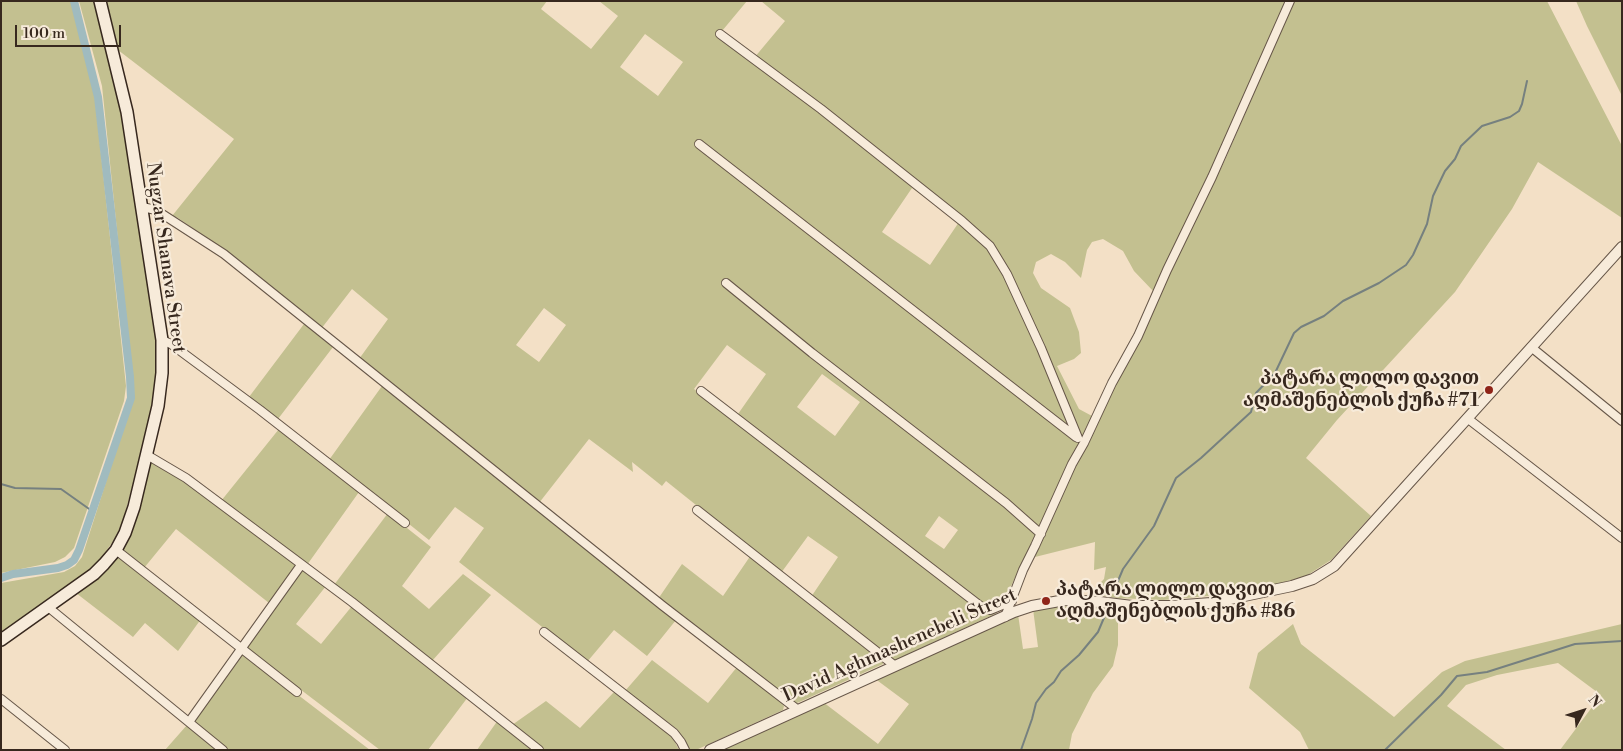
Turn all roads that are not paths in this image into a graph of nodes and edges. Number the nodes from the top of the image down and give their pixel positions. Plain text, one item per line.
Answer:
1 (100, 1) edge
2 (1290, 1) edge
3 (720, 34) dead end
4 (699, 144) dead end
5 (142, 206) junction
6 (1622, 247) edge
7 (726, 283) dead end
8 (162, 340) junction
9 (1531, 347) junction
10 (701, 391) dead end
11 (1467, 418) junction
12 (1622, 421) edge
13 (1081, 441) junction
14 (147, 455) junction
15 (697, 510) dead end
16 (405, 523) dead end
17 (1041, 534) junction
18 (1622, 538) edge
19 (116, 550) junction
20 (302, 565) junction
21 (1012, 601) junction
22 (48, 607) junction
23 (1005, 617) junction
24 (544, 632) dead end
25 (1, 640) edge
26 (242, 648) junction
27 (895, 666) junction
28 (298, 692) dead end
29 (1, 699) edge
30 (798, 710) junction
31 (189, 722) junction
32 (65, 750) edge
33 (223, 750) edge
34 (539, 750) edge
35 (685, 750) edge
36 (710, 750) edge

1 - 5 main road, Nugzar Shanava Street
2 - 13 street
3 - 13 street
4 - 13 street
5 - 8 main road, Nugzar Shanava Street
5 - 30 street
6 - 9 street, David Aghmashenebeli Street
7 - 17 street
8 - 14 main road, Nugzar Shanava Street
8 - 16 street
9 - 11 street, David Aghmashenebeli Street
9 - 12 street
10 - 21 street
11 - 18 street
11 - 23 street, David Aghmashenebeli Street
13 - 17 street
14 - 19 main road, Nugzar Shanava Street
14 - 20 street
15 - 27 street
17 - 21 street
19 - 22 main road, Nugzar Shanava Street
19 - 26 street
20 - 26 street
20 - 34 street
21 - 23 street
22 - 25 main road, Nugzar Shanava Street
22 - 31 street
23 - 27 street, David Aghmashenebeli Street
24 - 35 street
26 - 28 street
26 - 31 street
27 - 30 street, David Aghmashenebeli Street
29 - 32 street
30 - 36 street, David Aghmashenebeli Street
31 - 33 street

